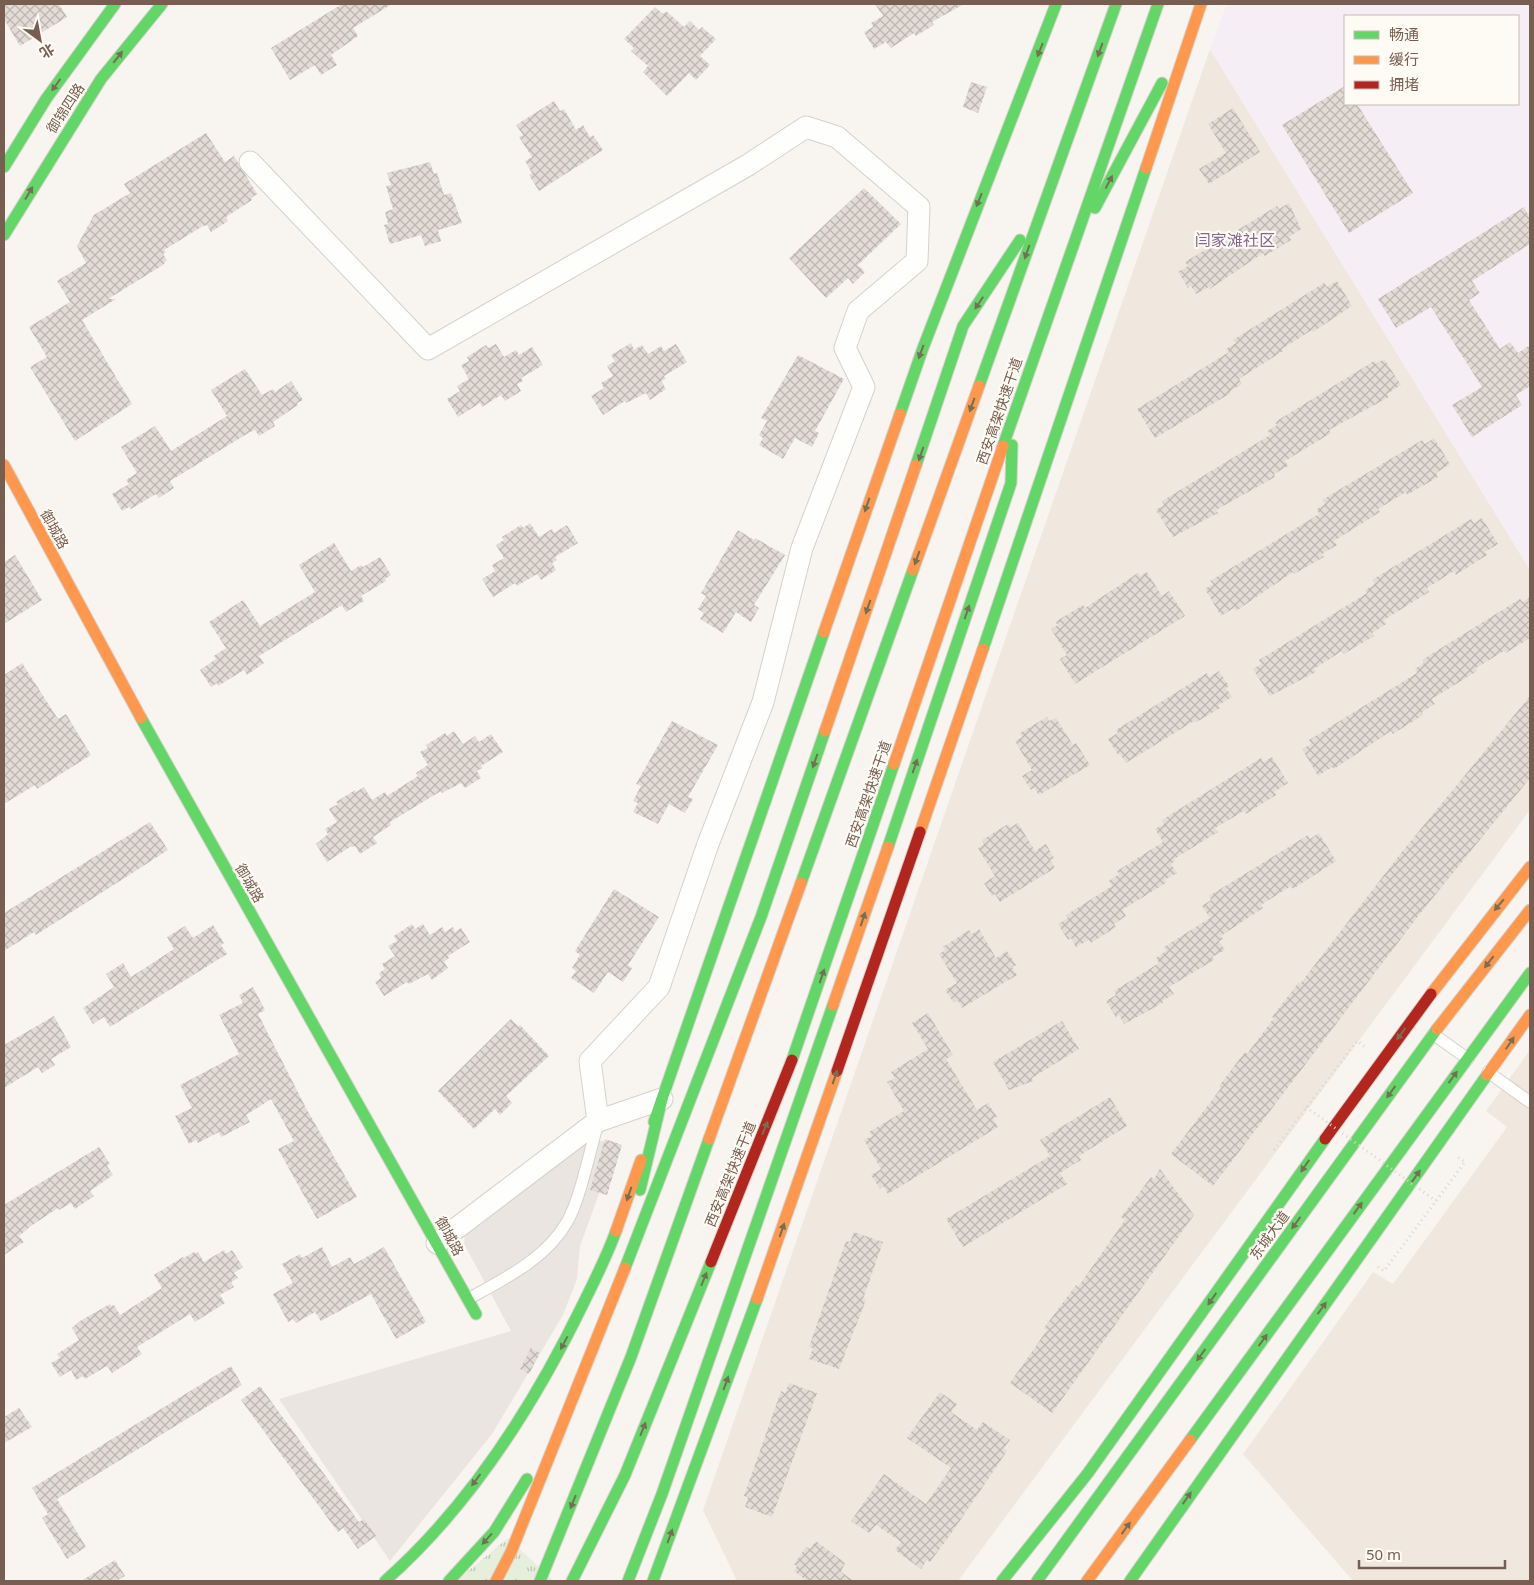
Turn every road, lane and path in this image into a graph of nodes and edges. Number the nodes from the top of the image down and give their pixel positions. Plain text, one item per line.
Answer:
1 (115, 4) edge
2 (162, 4) edge
3 (1056, 4) edge
4 (1116, 4) edge
5 (1158, 4) edge
6 (1201, 4) edge
7 (1195, 20) junction
8 (250, 162) dead end
9 (4, 167) edge
10 (1044, 204) junction
11 (4, 235) edge
12 (1069, 256) junction
13 (1013, 416) junction
14 (4, 465) edge
15 (1530, 867) edge
16 (1530, 910) edge
17 (1530, 972) edge
18 (1530, 1015) edge
19 (1433, 1034) junction
20 (1360, 1054) dead end
21 (1467, 1058) junction
22 (1489, 1074) junction
23 (662, 1099) junction
24 (1530, 1102) edge
25 (1306, 1107) junction
26 (598, 1121) junction
27 (1274, 1150) dead end
28 (1465, 1162) dead end
29 (1436, 1201) junction
30 (437, 1243) junction
31 (1381, 1259) dead end
32 (616, 1289) junction
33 (468, 1300) junction
34 (476, 1314) dead end
35 (562, 1426) junction
36 (1107, 1554) junction
37 (385, 1581) edge
38 (449, 1581) edge
39 (496, 1581) edge
40 (540, 1581) edge
41 (572, 1581) edge
42 (628, 1581) edge
43 (653, 1581) edge
44 (1002, 1581) edge
45 (1037, 1581) edge
46 (1087, 1581) edge
47 (1099, 1581) edge
48 (1130, 1581) edge

1 -> 9 main road, 御锦四路
11 -> 2 main road, 御锦四路
3 -> 23 main road
4 -> 10 main road, 西安高架快速干道
5 - 12 main road, 西安高架快速干道
6 - 7 main road
12 -> 7 main road
43 -> 7 main road
8 - 26 street
10 -> 32 main road
10 -> 40 main road, 西安高架快速干道
12 - 13 main road, 西安高架快速干道
41 -> 13 main road, 西安高架快速干道
42 -> 13 main road
14 - 30 main road, 御城路
15 -> 44 main road
16 -> 19 main road, 东城大道
17 - 21 main road
22 -> 18 main road
19 - 21 lane
19 -> 45 main road, 东城大道
20 - 25 path
21 - 22 lane
36 -> 21 main road
22 - 24 lane
48 -> 22 main road
23 - 26 street
23 - 32 main road
23 -> 37 main road
25 - 27 path
25 - 29 path, bridge
26 - 30 street
26 - 33 lane
28 - 29 path
29 - 31 path
30 - 33 main road, 御城路
32 - 35 main road
33 - 34 main road, 御城路
35 -> 38 main road
35 - 39 main road
36 - 46 main road
36 - 47 main road

